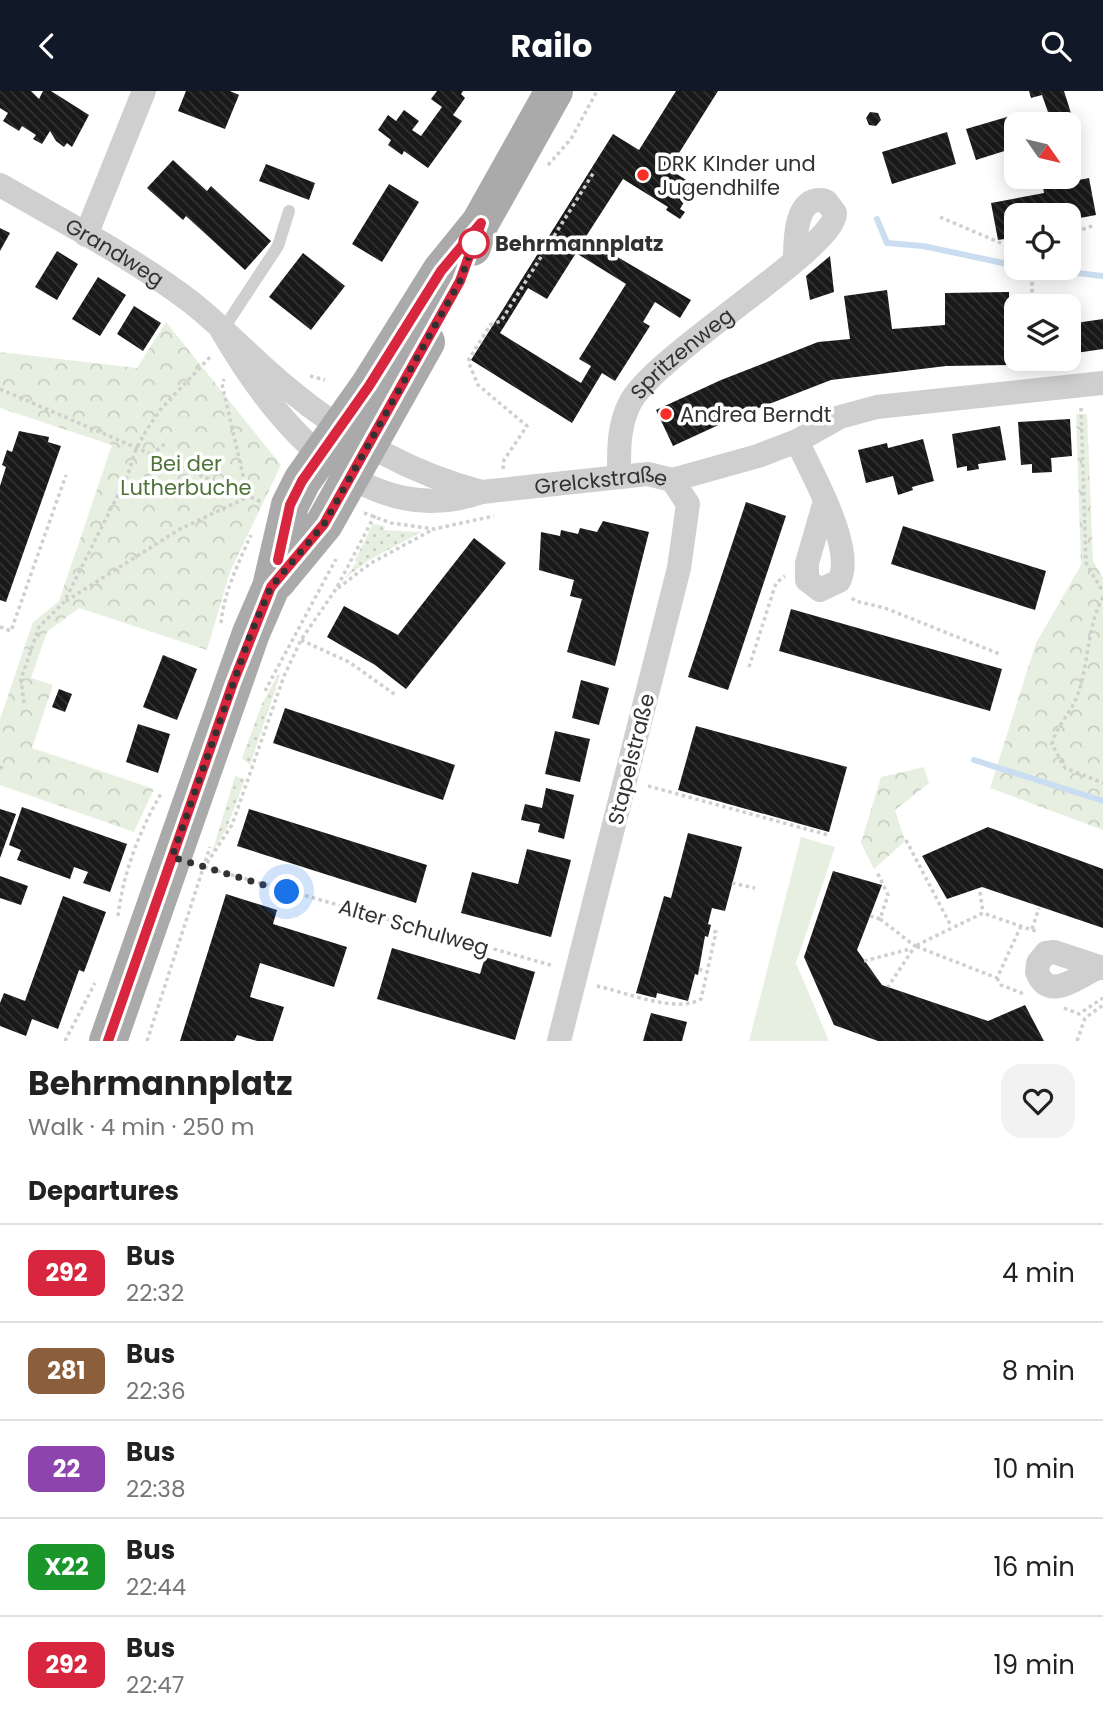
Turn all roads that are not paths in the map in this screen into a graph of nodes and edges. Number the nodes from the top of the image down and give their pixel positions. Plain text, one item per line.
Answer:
1 (144, 91) edge
2 (554, 91) edge
3 (0, 185) edge
4 (289, 211) dead end
5 (86, 235) junction
6 (795, 259) dead end
7 (222, 331) junction
8 (1091, 384) edge
9 (797, 441) junction
10 (344, 450) junction
11 (619, 477) junction
12 (672, 480) junction
13 (491, 491) junction
14 (825, 501) junction
15 (108, 1041) edge
16 (559, 1041) edge

1 - 5 street
2 - 10 main road
3 - 5 street, Grandweg
4 - 7 lane
5 - 7 street, Grandweg
6 - 11 street, Spritzenweg
7 - 10 street, Grandweg
7 - 10 street, Grandweg
8 - 9 street, Grelckstraße
9 - 12 street, Grelckstraße
9 - 14 street
10 - 13 street
10 - 13 street
10 - 15 main road
11 - 12 street, Grelckstraße
11 - 13 street, Grelckstraße
12 - 16 street, Stapelstraße
14 - 14 street

